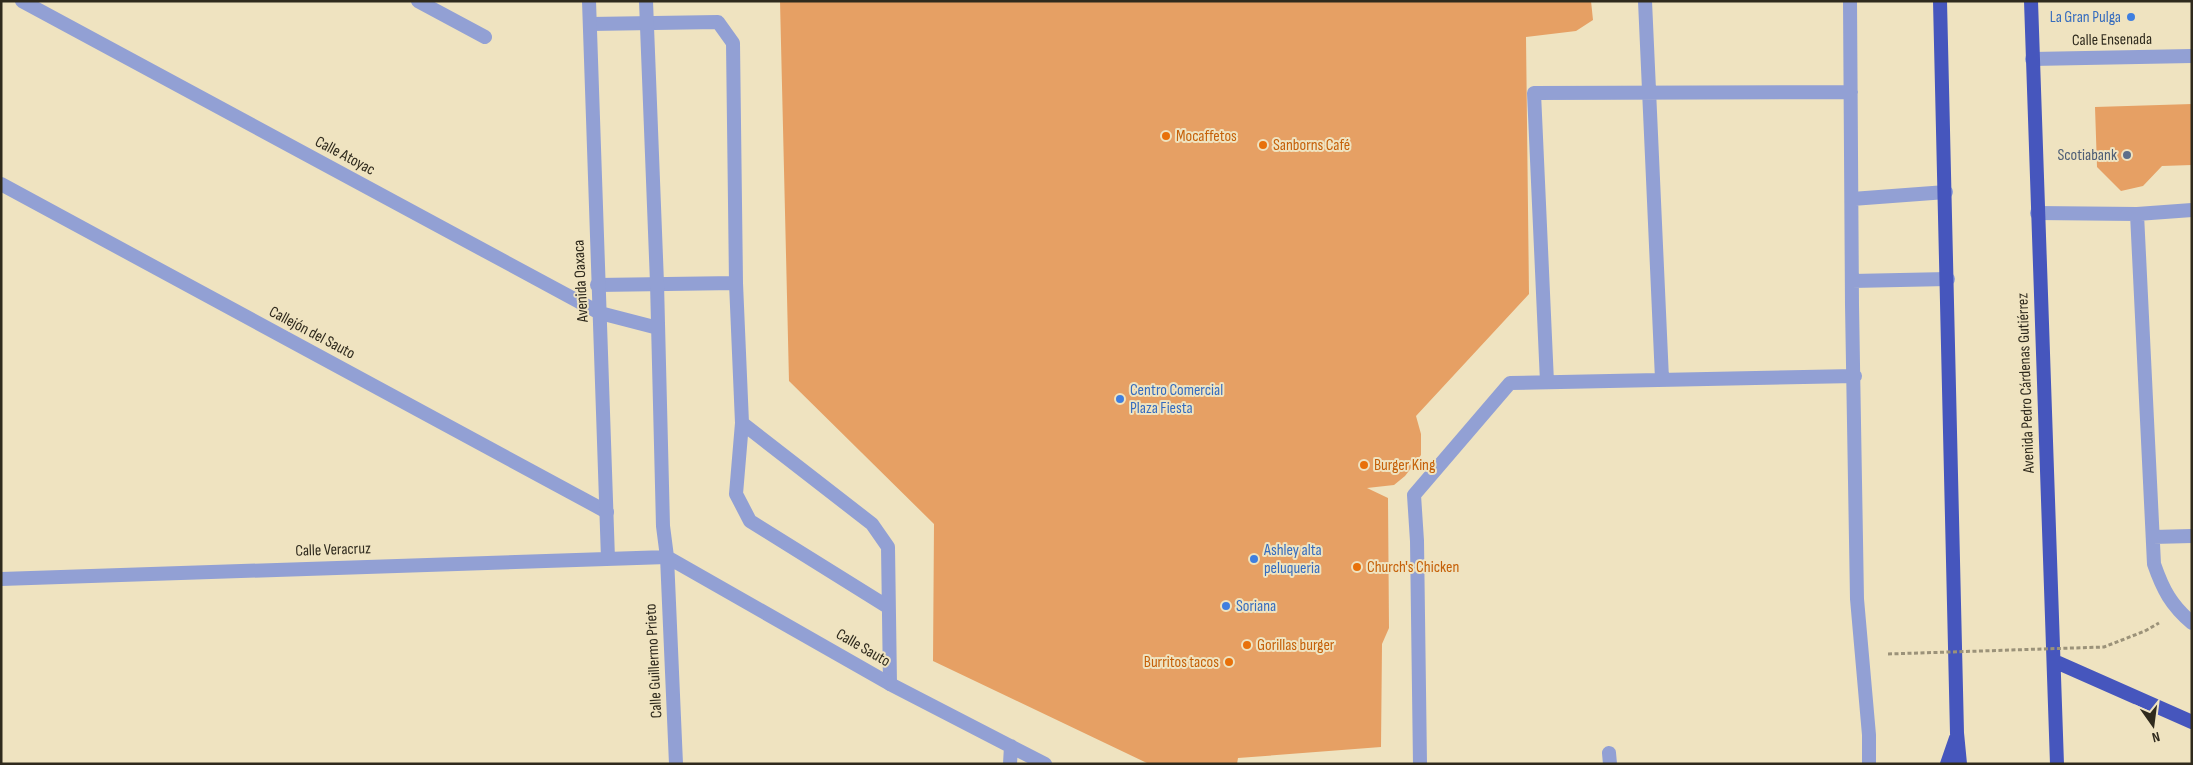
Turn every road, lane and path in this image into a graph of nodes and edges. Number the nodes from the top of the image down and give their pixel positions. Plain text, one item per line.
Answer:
1 (22, 1) edge
2 (418, 1) edge
3 (589, 1) edge
4 (646, 1) edge
5 (1645, 1) edge
6 (1850, 1) edge
7 (1940, 1) edge
8 (2031, 1) edge
9 (647, 23) junction
10 (590, 24) junction
11 (485, 37) dead end
12 (2192, 56) edge
13 (2032, 59) junction
14 (1649, 92) junction
15 (1851, 92) junction
16 (1, 184) edge
17 (1946, 192) junction
18 (1852, 199) junction
19 (2192, 210) edge
20 (2037, 213) junction
21 (2136, 214) junction
22 (1948, 279) junction
23 (1852, 281) junction
24 (657, 283) junction
25 (736, 283) junction
26 (597, 285) junction
27 (600, 313) junction
28 (658, 328) junction
29 (1855, 376) junction
30 (1662, 379) junction
31 (1547, 382) junction
32 (742, 423) junction
33 (607, 512) junction
34 (2192, 536) edge
35 (2152, 537) junction
36 (667, 557) junction
37 (608, 559) junction
38 (1, 579) edge
39 (888, 607) junction
40 (2192, 623) edge
41 (2145, 631) dead end
42 (1888, 654) dead end
43 (2054, 661) junction
44 (890, 684) junction
45 (2192, 722) edge
46 (1958, 733) junction
47 (1011, 746) junction
48 (676, 764) edge
49 (1010, 764) edge
50 (1046, 764) edge
51 (1420, 764) edge
52 (1869, 764) edge
53 (1947, 764) edge
54 (1960, 764) edge
55 (2057, 764) edge

1 - 27 street, Calle Atoyac
2 - 11 street
3 - 10 street, Avenida Oaxaca
4 - 9 street
5 - 14 street
6 - 15 street
7 - 17 highway
8 - 13 highway, Avenida Pedro Cárdenas Gutiérrez
9 - 10 street
9 - 24 street
9 - 25 street
10 - 26 street, Avenida Oaxaca
12 - 13 street, Calle Ensenada
13 - 20 highway, Avenida Pedro Cárdenas Gutiérrez
14 - 15 street
14 - 30 street
14 - 31 street
15 - 18 street
16 - 33 street, Callejón del Sauto
17 - 18 street
17 - 22 highway
18 - 23 street
19 - 21 street
20 - 21 street
20 - 43 highway, Avenida Pedro Cárdenas Gutiérrez
21 - 35 street
22 - 23 street
22 - 46 highway
23 - 29 street
24 - 25 street
24 - 26 street
24 - 28 street
25 - 32 street
26 - 27 street, Avenida Oaxaca
27 - 28 street, Calle Atoyac
27 - 33 street, Avenida Oaxaca
28 - 36 street
29 - 30 street
29 - 52 street
30 - 31 street
31 - 51 street
32 - 39 street
32 - 39 street
33 - 37 street, Avenida Oaxaca
34 - 35 street
35 - 40 street
36 - 37 street, Calle Veracruz
36 - 44 street, Calle Sauto
36 - 48 street, Calle Guillermo Prieto
37 - 38 street, Calle Veracruz
39 - 44 street
41 - 42 path, bridge
43 - 45 highway
43 - 55 highway, Avenida Pedro Cárdenas Gutiérrez
44 - 47 street, Calle Sauto
46 - 53 highway
46 - 54 highway
47 - 49 street
47 - 50 street, Calle Sauto

